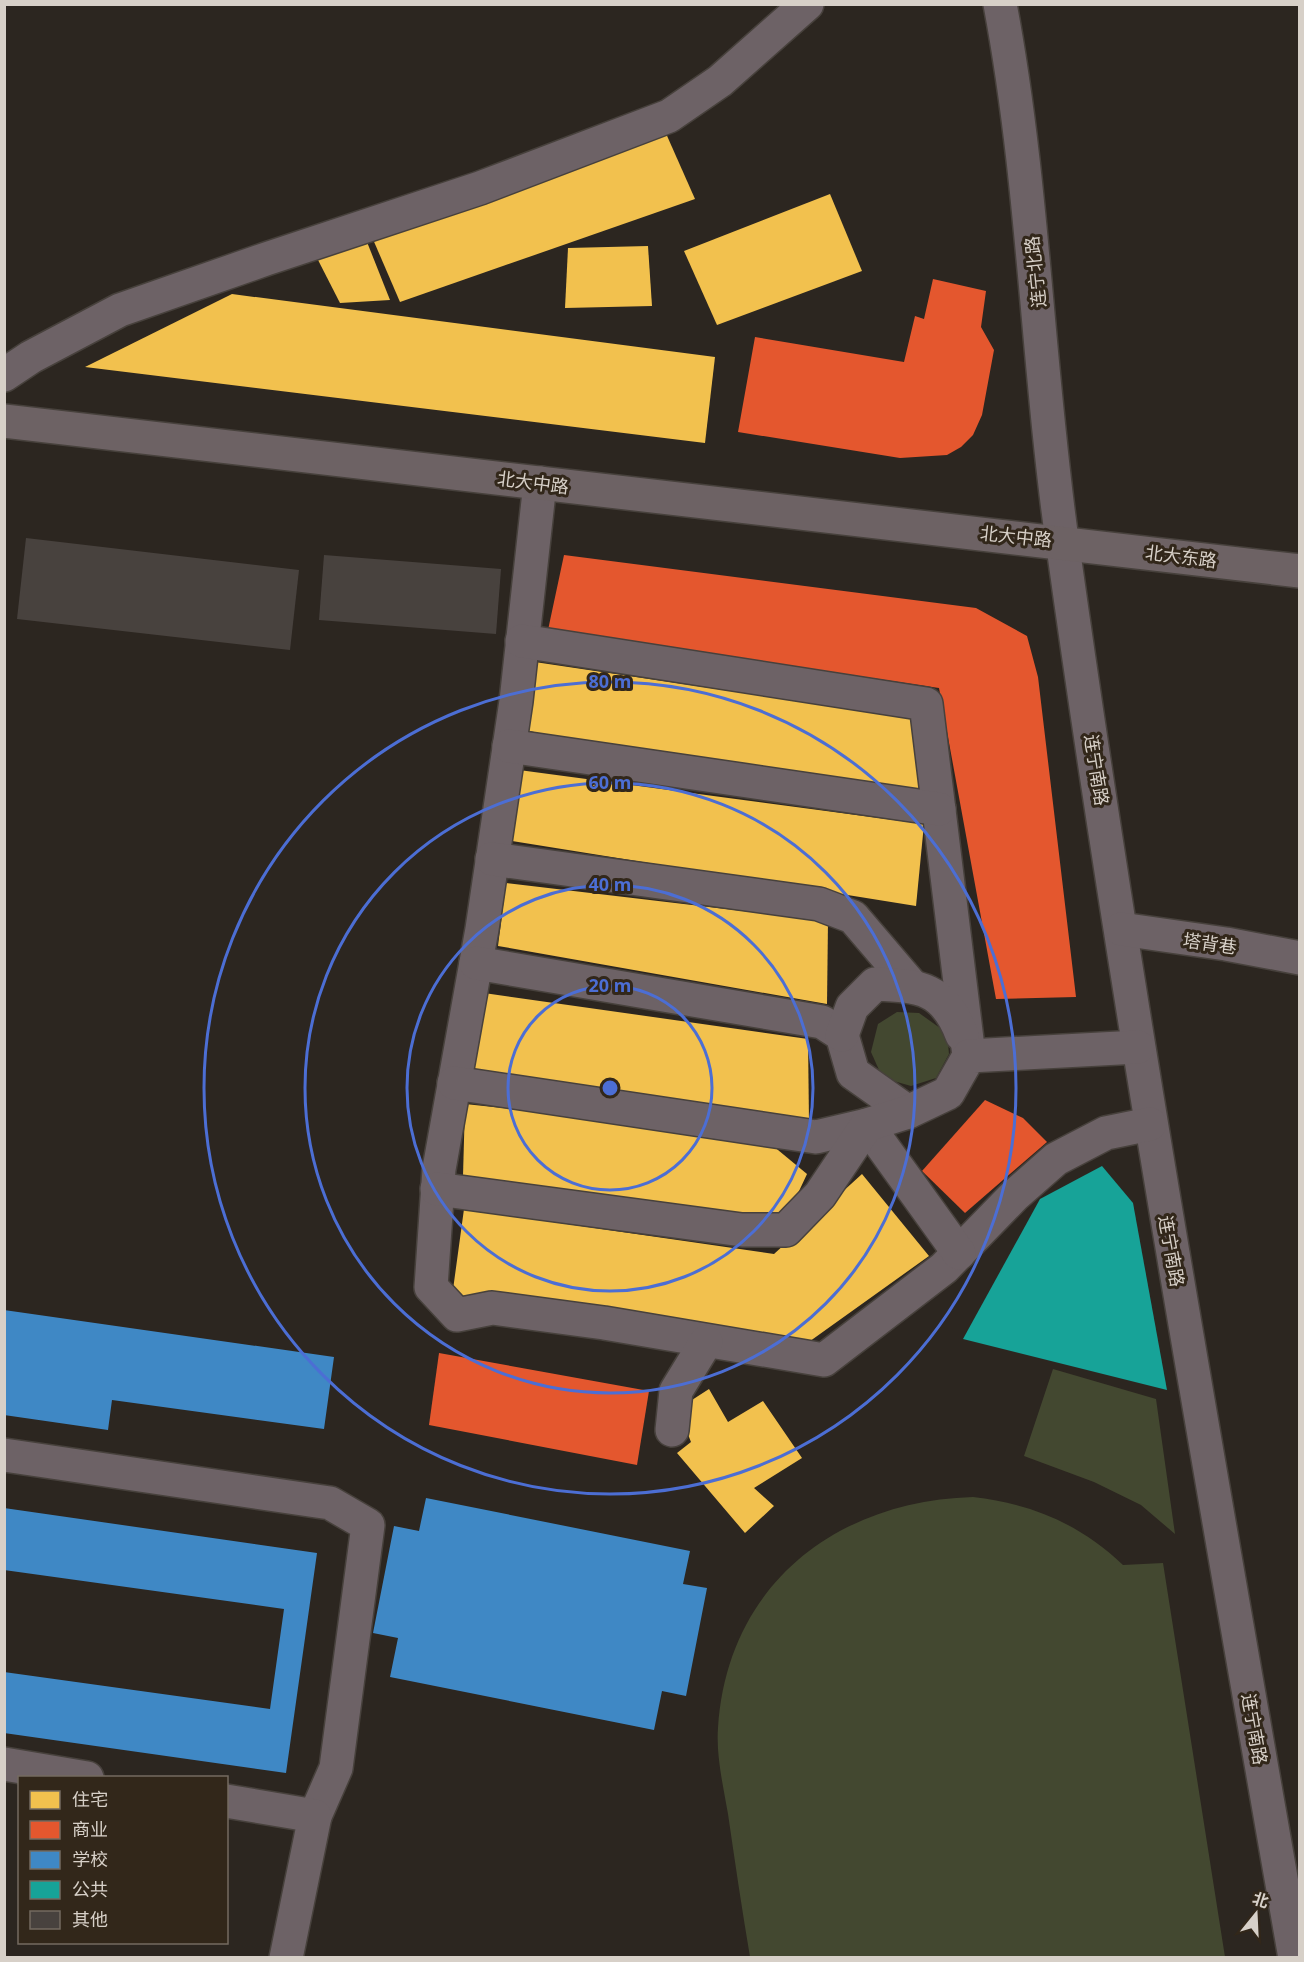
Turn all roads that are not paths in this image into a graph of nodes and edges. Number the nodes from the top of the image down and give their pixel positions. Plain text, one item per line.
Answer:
1 (807, 4) edge
2 (1000, 4) edge
3 (4, 375) edge
4 (4, 421) edge
5 (540, 483) junction
6 (1062, 542) junction
7 (1299, 571) edge
8 (522, 641) junction
9 (509, 746) junction
10 (939, 809) junction
11 (492, 859) junction
12 (1121, 929) junction
13 (1299, 958) edge
14 (476, 963) junction
15 (911, 986) junction
16 (842, 1035) junction
17 (1138, 1047) junction
18 (969, 1056) junction
19 (454, 1083) junction
20 (908, 1112) junction
21 (1150, 1124) junction
22 (867, 1125) junction
23 (437, 1189) junction
24 (959, 1253) junction
25 (706, 1342) junction
26 (672, 1430) dead end
27 (4, 1455) edge
28 (4, 1764) edge
29 (75, 1776) edge
30 (228, 1801) edge
31 (315, 1816) junction
32 (286, 1958) edge
33 (1295, 1958) edge

1 - 3 street
2 - 6 street, 连宁北路
4 - 5 main road, 北大中路
5 - 6 main road, 北大中路
5 - 8 street
6 - 7 main road, 北大东路
6 - 12 street, 连宁南路
8 - 9 street
8 - 10 street
9 - 10 street
9 - 11 street
10 - 18 street
11 - 14 street
11 - 15 street
12 - 13 street, 塔背巷
12 - 17 street, 连宁南路
14 - 16 street
14 - 19 street
15 - 16 street
15 - 18 street
16 - 20 street
17 - 18 street
17 - 21 street, 连宁南路
18 - 20 street
19 - 22 street
19 - 23 street
20 - 22 street
21 - 24 street
21 - 33 street, 连宁南路
22 - 23 street
22 - 24 street
23 - 25 street
24 - 25 street
25 - 26 street
27 - 31 street
28 - 29 street
30 - 31 street
31 - 32 street

